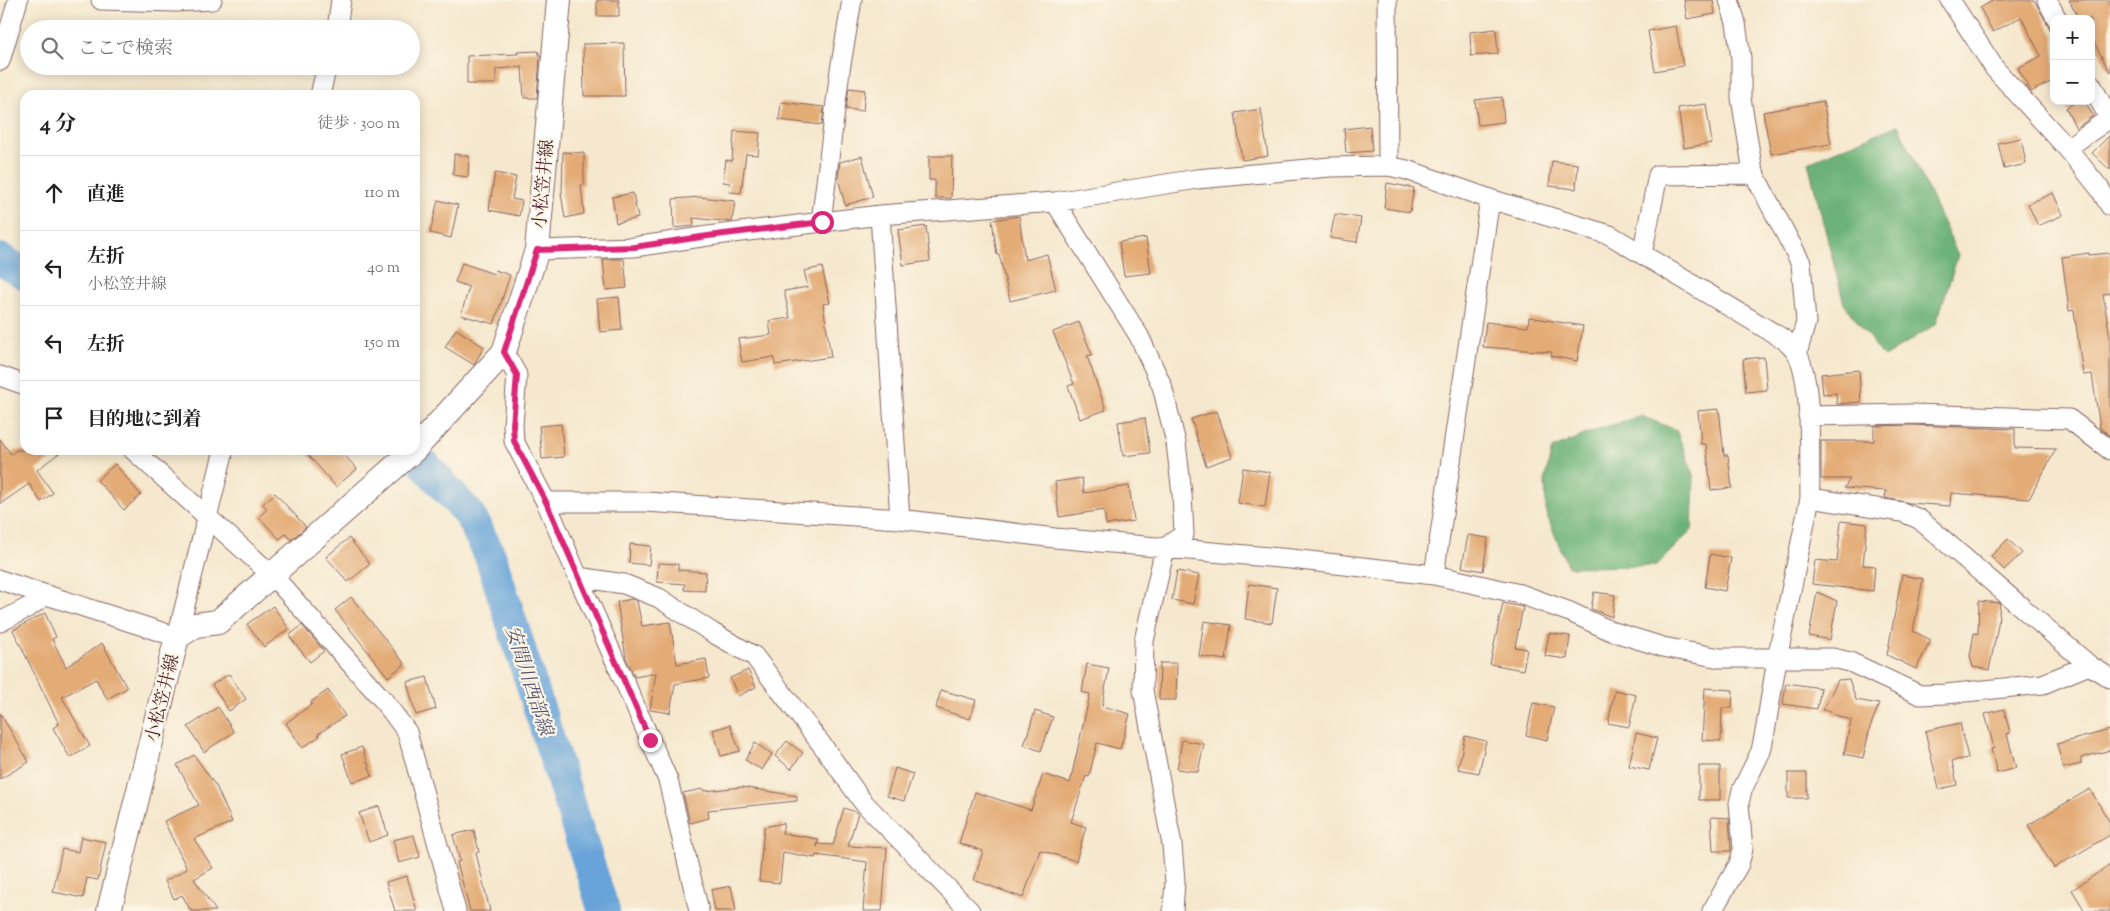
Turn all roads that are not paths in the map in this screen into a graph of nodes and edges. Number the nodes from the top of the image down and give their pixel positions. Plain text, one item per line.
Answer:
1 (18, 0) edge
2 (101, 0) edge
3 (212, 0) edge
4 (341, 0) edge
5 (559, 0) edge
6 (852, 0) edge
7 (1386, 0) edge
8 (1729, 0) edge
9 (1950, 0) edge
10 (2047, 0) edge
11 (2055, 15) edge
12 (338, 20) edge
13 (0, 61) edge
14 (325, 75) edge
15 (321, 90) edge
16 (2095, 91) edge
17 (2110, 118) edge
18 (2067, 148) junction
19 (1388, 166) junction
20 (1755, 174) junction
21 (1490, 199) junction
22 (1055, 202) junction
23 (2110, 206) edge
24 (880, 215) junction
25 (822, 222) junction
26 (537, 250) junction
27 (1642, 254) junction
28 (504, 352) junction
29 (1798, 354) junction
30 (0, 376) edge
31 (20, 382) edge
32 (1808, 416) junction
33 (420, 444) edge
34 (2110, 450) edge
35 (138, 455) edge
36 (223, 455) edge
37 (409, 455) edge
38 (1810, 498) junction
39 (546, 502) junction
40 (207, 518) junction
41 (900, 519) junction
42 (1165, 548) junction
43 (1434, 575) junction
44 (273, 576) junction
45 (578, 577) junction
46 (0, 580) edge
47 (46, 595) junction
48 (0, 622) edge
49 (177, 637) junction
50 (1777, 659) junction
51 (2089, 665) junction
52 (2110, 678) edge
53 (109, 911) edge
54 (456, 911) edge
55 (699, 911) edge
56 (970, 911) edge
57 (1173, 911) edge
58 (1712, 911) edge

1 - 13 street
2 - 3 street
4 - 12 street
5 - 26 main road, 小松笠井線
6 - 25 street
7 - 19 street
8 - 20 street
9 - 18 street
10 - 11 street
14 - 15 street
16 - 17 street
17 - 18 street
18 - 23 street
19 - 21 street
19 - 22 street
20 - 27 street
20 - 29 street
21 - 27 street
21 - 43 street
22 - 24 street
22 - 42 street
24 - 25 street
24 - 41 street
25 - 26 street
26 - 28 main road, 小松笠井線
27 - 29 street
28 - 33 main road, 小松笠井線
28 - 39 street
29 - 32 street
30 - 31 street
32 - 34 street
32 - 38 street
35 - 40 street
36 - 40 street
37 - 44 main road, 小松笠井線
38 - 50 street
38 - 51 street
39 - 41 street
39 - 45 street
40 - 44 street
40 - 49 street
41 - 42 street
42 - 43 street
42 - 57 street
43 - 50 street
44 - 49 main road, 小松笠井線
44 - 54 street
45 - 55 street
45 - 56 street
46 - 47 street
47 - 48 street
47 - 49 street
49 - 53 main road, 小松笠井線
50 - 51 street
50 - 58 street
51 - 52 street

